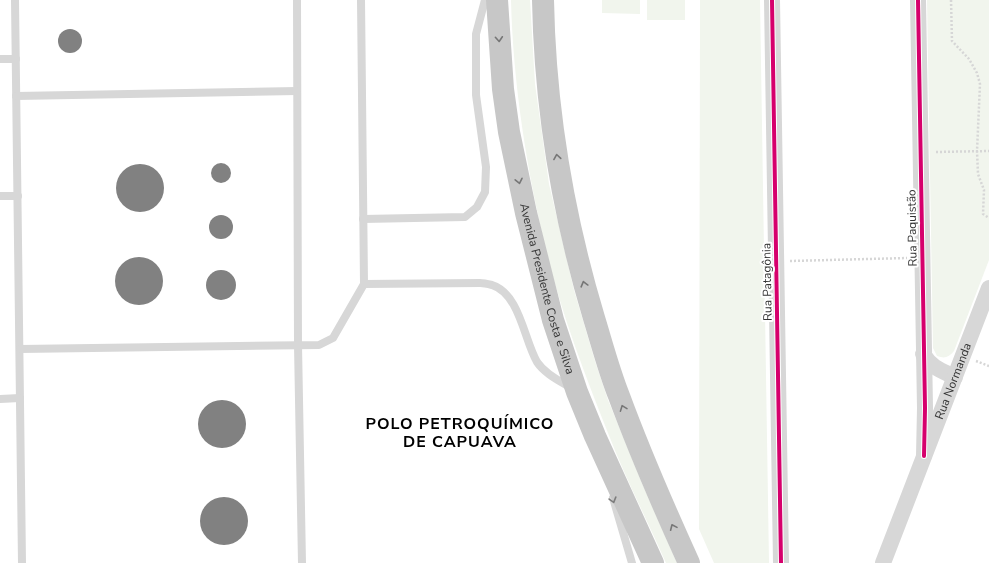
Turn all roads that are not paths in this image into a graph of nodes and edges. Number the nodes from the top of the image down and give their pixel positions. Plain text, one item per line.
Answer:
1 (15, 0) edge
2 (296, 0) edge
3 (361, 0) edge
4 (484, 0) edge
5 (497, 0) edge
6 (543, 0) edge
7 (772, 0) edge
8 (918, 0) edge
9 (0, 59) edge
10 (16, 59) junction
11 (297, 91) junction
12 (16, 96) junction
13 (0, 196) edge
14 (18, 196) junction
15 (363, 218) junction
16 (364, 284) junction
17 (989, 288) edge
18 (298, 345) junction
19 (20, 349) junction
20 (923, 354) junction
21 (955, 377) junction
22 (577, 392) junction
23 (20, 398) junction
24 (0, 399) edge
25 (594, 436) junction
26 (924, 456) junction
27 (22, 563) edge
28 (302, 563) edge
29 (632, 563) edge
30 (653, 563) edge
31 (689, 563) edge
32 (781, 563) edge
33 (882, 563) edge

1 - 10 lane
2 - 11 lane
3 - 15 lane
4 - 15 lane
5 -> 22 highway, Avenida Presidente Costa e Silva
31 -> 6 highway
7 - 32 street, Rua Patagônia
8 - 20 street, Rua Paquistão
9 - 10 lane
10 - 12 lane
11 - 12 lane
11 - 18 lane
12 - 14 lane
13 - 14 lane
14 - 19 lane
15 - 16 lane
16 - 18 lane
16 - 22 lane
17 - 21 street, Rua Normanda
18 - 19 lane
18 - 28 lane
19 - 23 lane
20 - 21 street
20 - 26 street, Rua Paquistão
21 - 26 street, Rua Normanda
22 - 25 highway, Avenida Presidente Costa e Silva
23 - 24 lane
23 - 27 lane
25 -> 29 lane
25 - 30 highway, Avenida Presidente Costa e Silva
26 - 33 street, Rua Normanda

